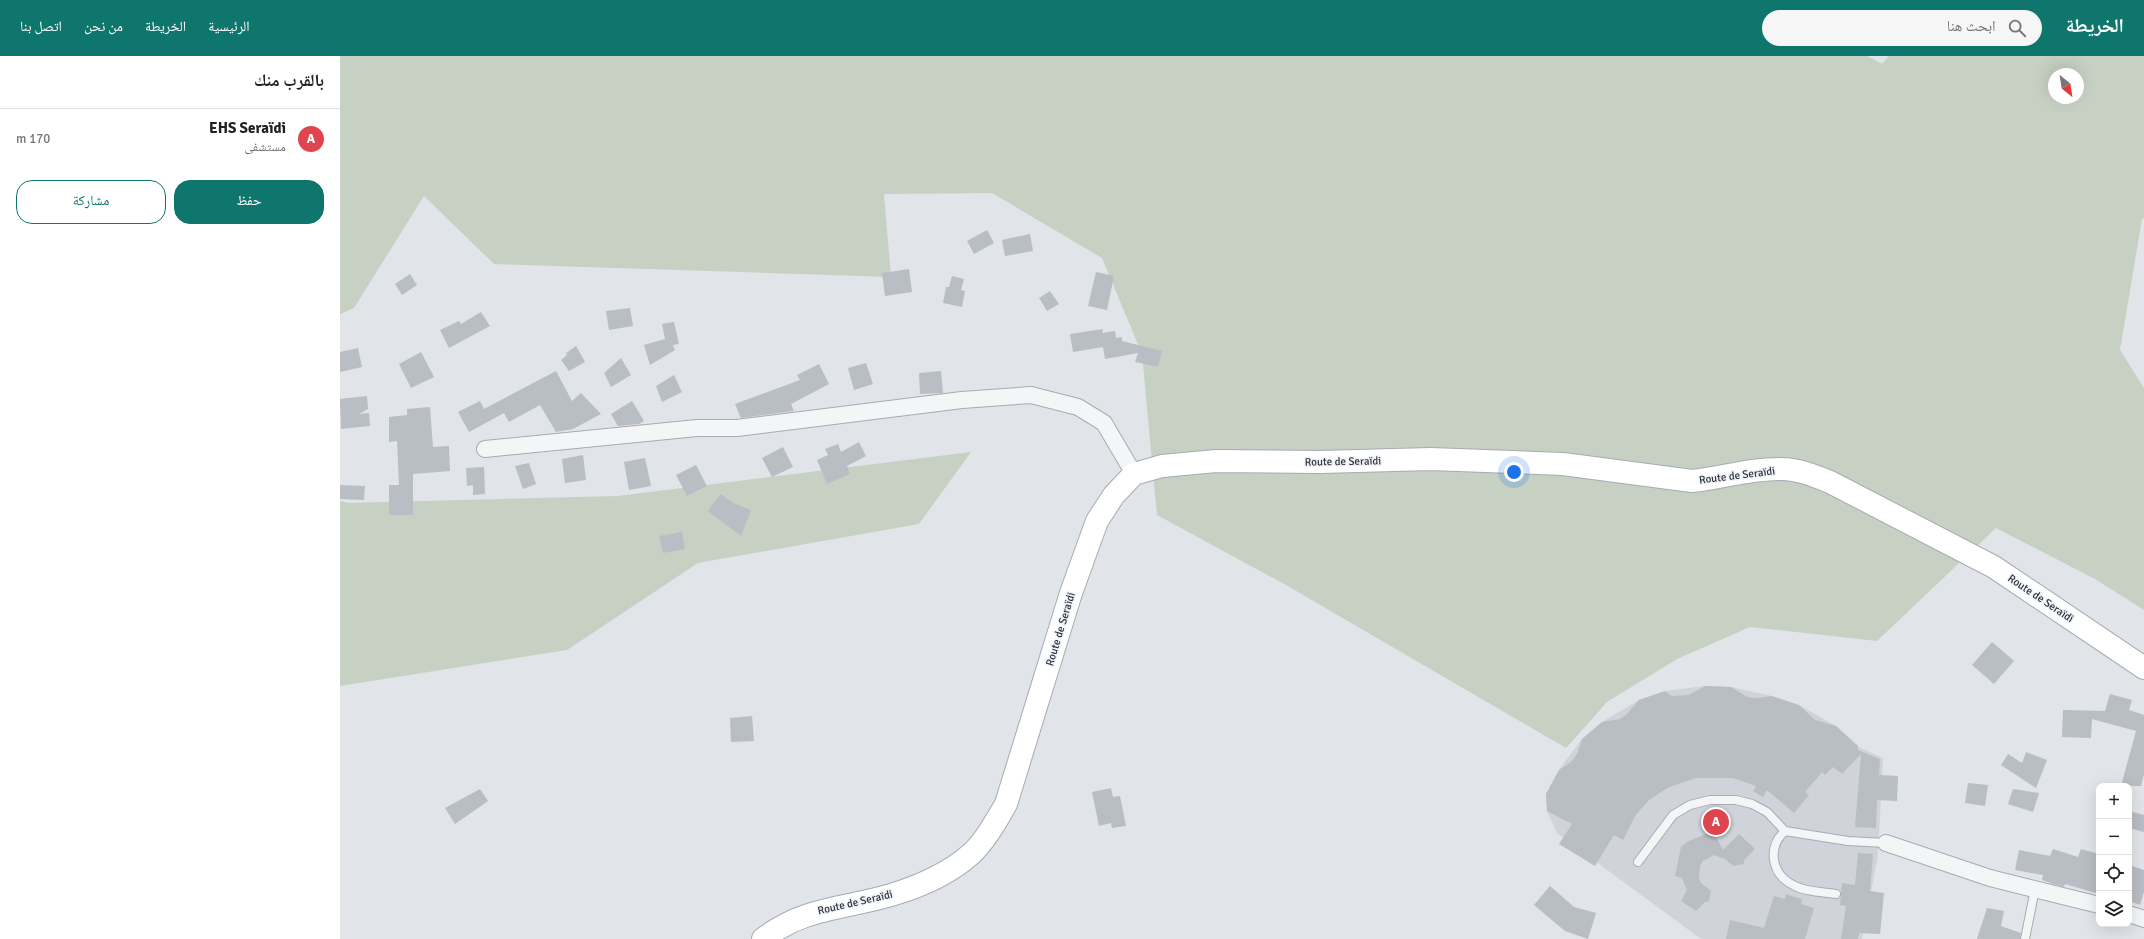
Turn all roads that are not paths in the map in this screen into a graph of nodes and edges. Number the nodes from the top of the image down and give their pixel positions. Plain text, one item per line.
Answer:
1 (485, 449) dead end
2 (1134, 474) junction
3 (2144, 668) edge
4 (1785, 831) junction
5 (1886, 843) joint
6 (1638, 862) dead end
7 (2036, 889) junction
8 (1836, 894) dead end
9 (2096, 904) edge
10 (2132, 915) edge
11 (2144, 918) edge
12 (763, 939) edge
13 (2025, 939) edge

1 - 2 street
2 - 3 main road, Route de Seraïdi
2 - 12 main road, Route de Seraïdi
4 - 5 lane
4 - 6 lane
4 - 8 lane
5 - 7 street
7 - 9 street
7 - 13 lane
10 - 11 street

